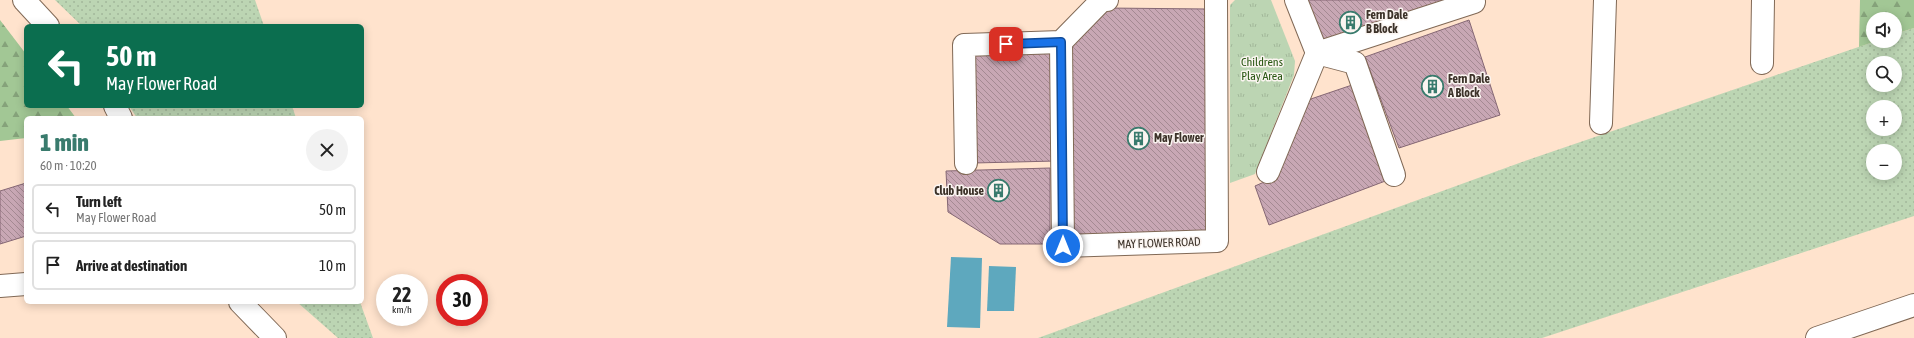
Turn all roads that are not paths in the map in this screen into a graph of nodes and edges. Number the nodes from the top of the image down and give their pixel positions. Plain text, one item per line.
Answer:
1 (24, 0) edge
2 (1107, 0) edge
3 (1216, 0) edge
4 (1296, 0) edge
5 (1605, 0) edge
6 (1763, 0) edge
7 (1474, 2) dead end
8 (46, 24) edge
9 (1061, 42) junction
10 (1317, 53) junction
11 (1762, 63) dead end
12 (1601, 123) dead end
13 (966, 163) dead end
14 (1268, 172) dead end
15 (1394, 175) dead end
16 (24, 284) edge
17 (0, 286) edge
18 (242, 304) edge
19 (1914, 305) edge
20 (275, 338) edge
21 (1817, 338) edge

1 - 8 street
2 - 9 street
3 - 9 street, MAY FLOWER ROAD
4 - 10 street
5 - 12 street
6 - 11 street
7 - 10 street
9 - 13 street
10 - 14 street
10 - 15 street
16 - 17 street
18 - 20 street
19 - 21 street

